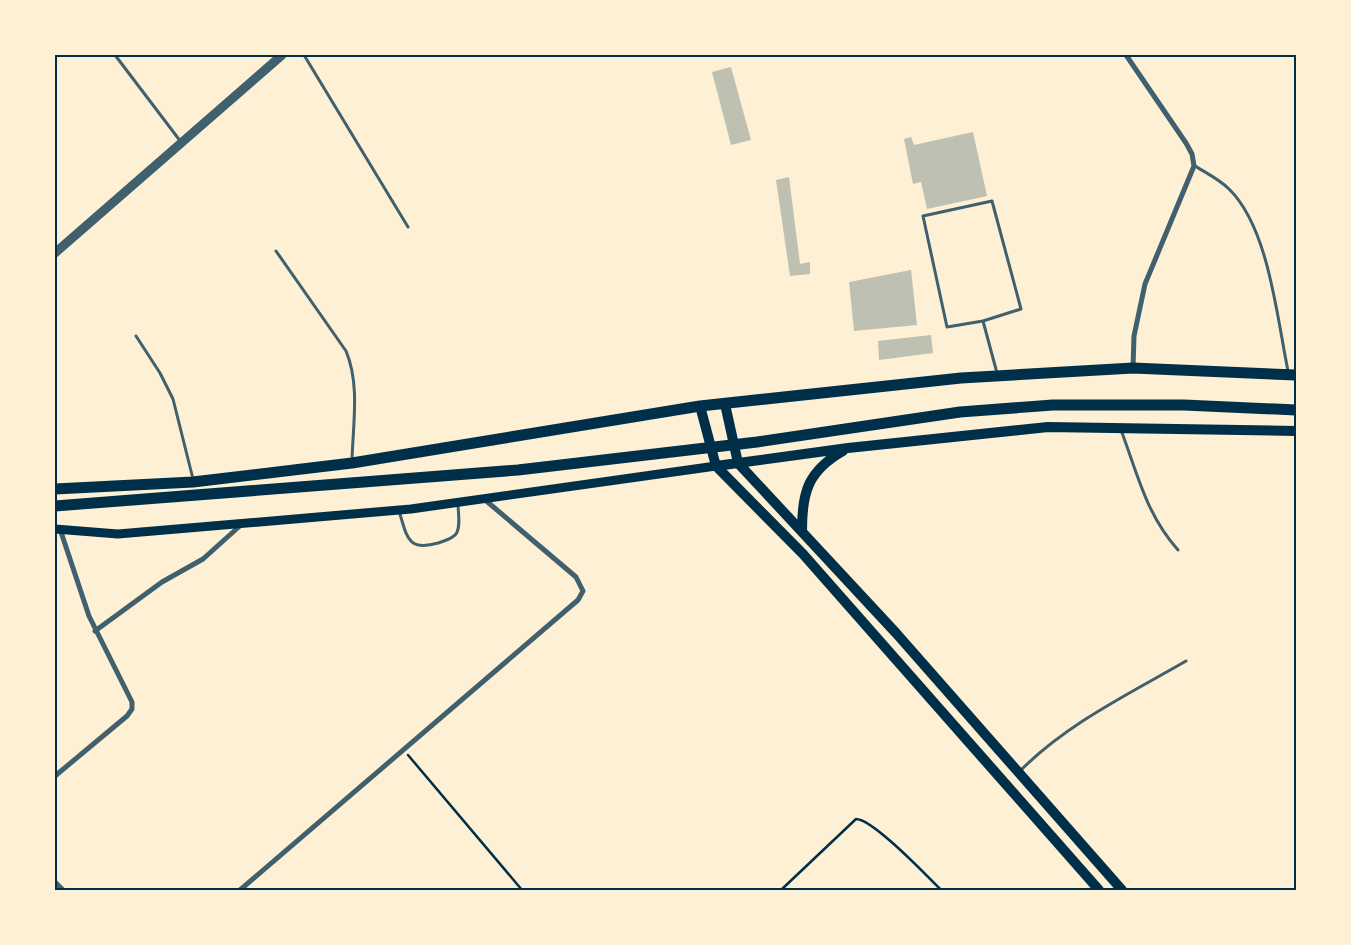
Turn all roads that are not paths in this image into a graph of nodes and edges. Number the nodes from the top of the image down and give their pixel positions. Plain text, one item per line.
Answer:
1 (115, 55) edge
2 (282, 55) edge
3 (304, 55) edge
4 (1126, 55) edge
5 (181, 143) junction
6 (1194, 166) junction
7 (408, 227) dead end
8 (276, 251) dead end
9 (55, 253) edge
10 (983, 321) junction
11 (136, 336) dead end
12 (1133, 368) junction
13 (1292, 375) edge
14 (998, 376) junction
15 (725, 404) junction
16 (700, 406) junction
17 (1296, 410) edge
18 (1121, 430) junction
19 (1296, 431) edge
20 (848, 448) junction
21 (352, 463) junction
22 (738, 463) junction
23 (716, 466) junction
24 (193, 482) junction
25 (55, 489) edge
26 (483, 499) junction
27 (458, 503) junction
28 (55, 506) edge
29 (399, 510) junction
30 (243, 524) junction
31 (57, 529) edge
32 (802, 530) junction
33 (1178, 550) dead end
34 (95, 631) junction
35 (1186, 661) dead end
36 (1018, 773) junction
37 (55, 776) edge
38 (55, 882) edge
39 (63, 890) edge
40 (240, 890) edge
41 (1099, 890) edge
42 (1122, 890) edge

1 - 5 lane
2 - 5 street
3 - 7 lane
4 - 6 street
5 - 9 street
6 - 12 street
6 - 13 lane
8 - 21 lane
10 - 10 lane
10 - 14 lane
11 - 24 lane
12 - 13 highway
12 - 14 highway
14 - 15 highway
15 - 16 highway
15 - 22 main road
16 - 21 highway
16 - 23 main road
17 - 28 highway
18 - 19 main road
18 - 20 main road
18 - 33 lane
20 - 22 main road
20 - 32 main road
21 - 24 highway
22 - 23 main road
22 - 32 main road
23 - 26 main road
23 - 41 main road
24 - 25 highway
26 - 27 main road
26 - 40 street
27 - 29 main road
27 - 29 lane
29 - 30 main road
30 - 31 main road
30 - 34 street
31 - 34 street
32 - 36 main road
34 - 37 street
35 - 36 lane
36 - 42 main road
38 - 39 street

